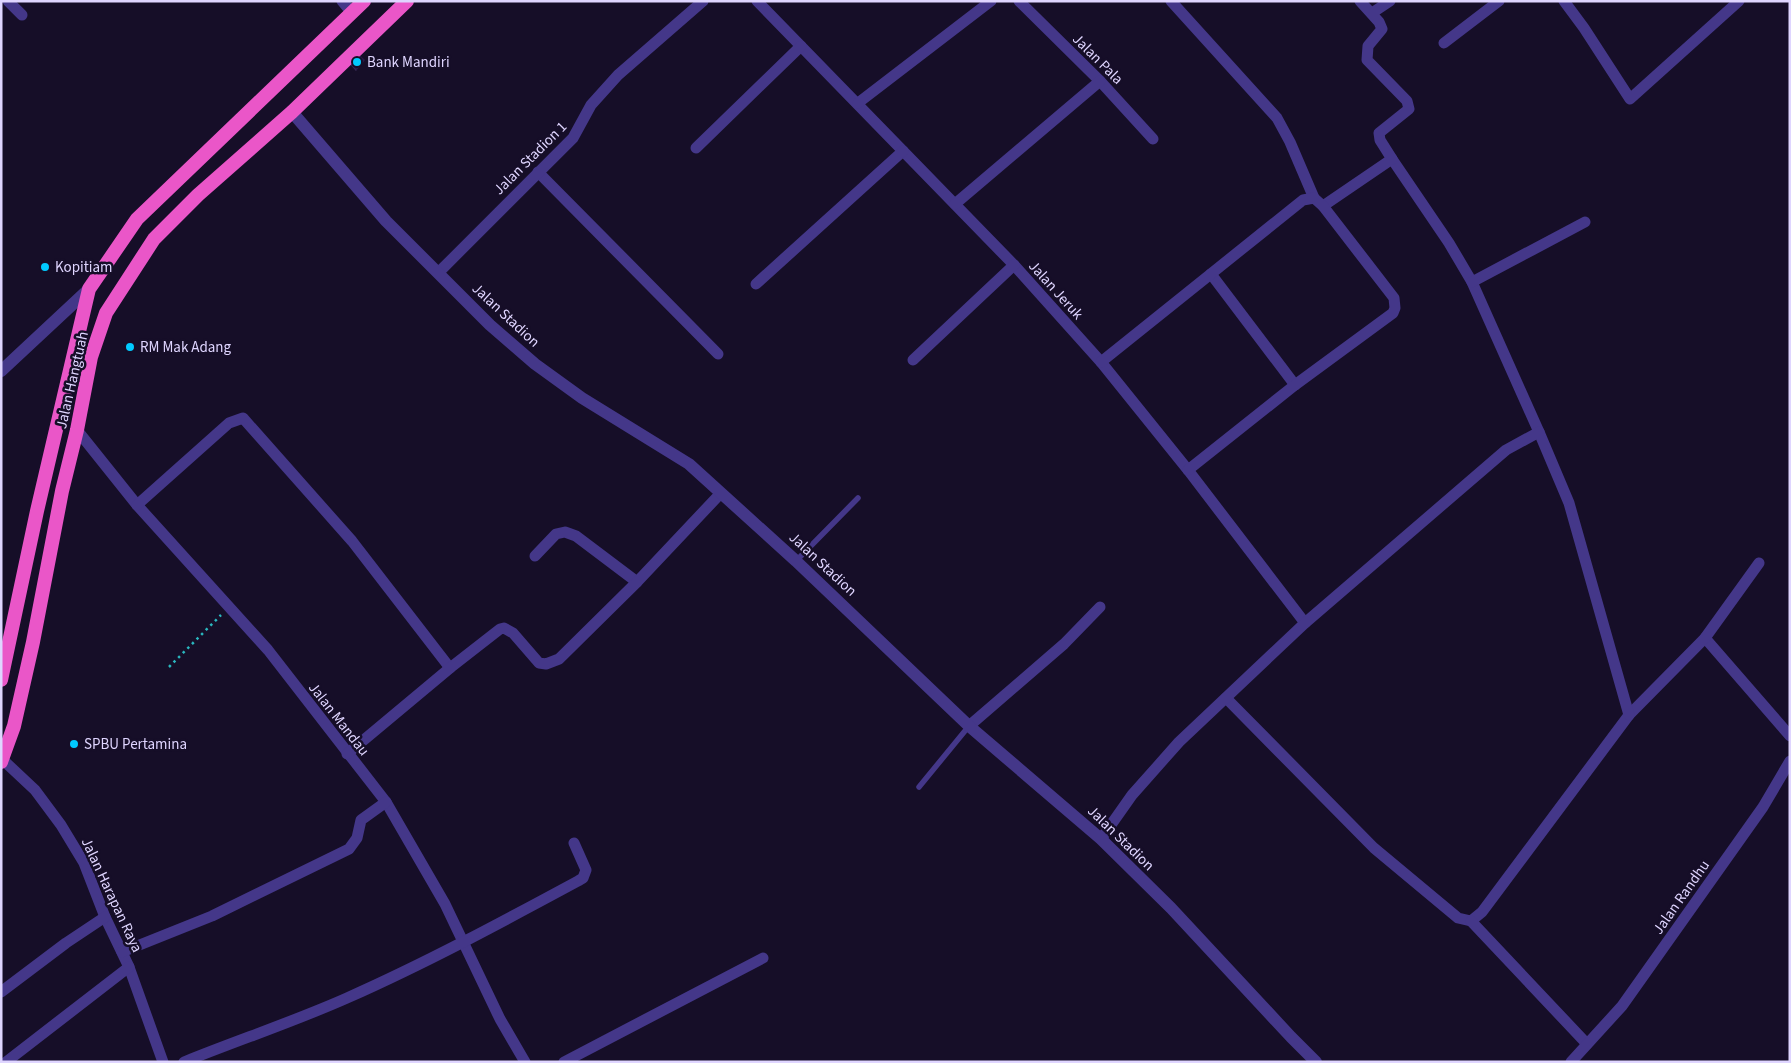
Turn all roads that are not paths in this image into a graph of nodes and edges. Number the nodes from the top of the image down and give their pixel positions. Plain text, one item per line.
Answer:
1 (8, 1) edge
2 (342, 1) edge
3 (364, 1) edge
4 (407, 1) edge
5 (703, 1) edge
6 (757, 1) edge
7 (991, 1) edge
8 (1019, 1) edge
9 (1171, 1) edge
10 (1360, 1) edge
11 (1390, 1) edge
12 (1499, 1) edge
13 (1564, 1) edge
14 (1736, 2) edge
15 (352, 13) junction
16 (1372, 13) junction
17 (22, 16) dead end
18 (1444, 43) dead end
19 (800, 46) junction
20 (1100, 81) junction
21 (858, 103) junction
22 (292, 112) junction
23 (1153, 139) dead end
24 (696, 148) dead end
25 (903, 151) junction
26 (1392, 159) junction
27 (538, 172) junction
28 (1319, 202) junction
29 (955, 204) junction
30 (1585, 222) dead end
31 (1014, 265) junction
32 (439, 272) junction
33 (1211, 274) junction
34 (1472, 282) junction
35 (756, 284) dead end
36 (89, 289) junction
37 (718, 354) dead end
38 (913, 360) dead end
39 (1101, 362) junction
40 (1, 371) edge
41 (1295, 385) junction
42 (77, 430) junction
43 (1539, 432) junction
44 (1188, 470) junction
45 (720, 494) junction
46 (858, 498) dead end
47 (137, 505) junction
48 (535, 556) dead end
49 (796, 561) junction
50 (1759, 563) dead end
51 (638, 582) junction
52 (1100, 606) dead end
53 (1305, 623) junction
54 (1705, 638) junction
55 (450, 668) junction
56 (1, 680) edge
57 (1226, 698) junction
58 (1629, 715) junction
59 (969, 726) junction
60 (1790, 736) edge
61 (347, 754) junction
62 (2, 761) edge
63 (1790, 761) edge
64 (919, 787) dead end
65 (386, 802) junction
66 (1101, 839) junction
67 (574, 844) dead end
68 (106, 917) junction
69 (1471, 921) junction
70 (463, 942) junction
71 (122, 952) junction
72 (763, 958) dead end
73 (129, 966) junction
74 (1, 992) edge
75 (1587, 1044) junction
76 (6, 1062) edge
77 (163, 1062) edge
78 (184, 1062) edge
79 (525, 1062) edge
80 (564, 1062) edge
81 (1316, 1062) edge
82 (1571, 1062) edge

1 - 17 street
2 - 15 street
3 - 15 highway, Jalan Hangtuah
4 - 22 highway, Jalan Hangtuah
5 - 27 street, Jalan Stadion 1
6 - 19 street, Jalan Jeruk
7 - 21 street
8 - 20 street, Jalan Pala
9 - 28 street
10 - 16 street
11 - 16 street
12 - 18 street
13 - 14 street
15 - 36 highway, Jalan Hangtuah
16 - 26 street
19 - 21 street, Jalan Jeruk
19 - 24 street
20 - 23 street, Jalan Pala
20 - 29 street
21 - 25 street, Jalan Jeruk
22 - 32 street, Jalan Stadion
22 - 42 highway, Jalan Hangtuah
25 - 29 street, Jalan Jeruk
25 - 35 street
26 - 28 street
26 - 34 street
27 - 32 street, Jalan Stadion 1
27 - 37 street
28 - 33 street
28 - 41 street
29 - 31 street, Jalan Jeruk
30 - 34 street
31 - 38 street
31 - 39 street, Jalan Jeruk
32 - 45 street, Jalan Stadion
33 - 39 street
33 - 41 street
34 - 43 street
36 - 40 street
36 - 56 highway, Jalan Hangtuah
39 - 44 street, Jalan Jeruk
41 - 44 street
42 - 47 street, Jalan Mandau
42 - 62 highway, Jalan Hangtuah
43 - 53 street
43 - 58 street
44 - 53 street, Jalan Jeruk
45 - 49 street, Jalan Stadion
45 - 51 street
46 - 49 lane
47 - 55 street
47 - 61 street, Jalan Mandau
48 - 51 street
49 - 59 street, Jalan Stadion
50 - 54 street
51 - 55 street
52 - 59 street
53 - 57 street
54 - 58 street
54 - 60 street
55 - 61 street
57 - 66 street
57 - 69 street
58 - 69 street
59 - 64 lane
59 - 66 street, Jalan Stadion
61 - 65 street, Jalan Mandau
62 - 68 street, Jalan Harapan Raya
63 - 75 street, Jalan Randhu
65 - 70 street, Jalan Mandau
65 - 71 street
66 - 81 street, Jalan Stadion
67 - 70 street
68 - 71 street, Jalan Harapan Raya
68 - 74 street
69 - 75 street
70 - 78 street
70 - 79 street, Jalan Mandau
71 - 73 street, Jalan Harapan Raya
72 - 80 street
73 - 76 street
73 - 77 street, Jalan Harapan Raya
75 - 82 street, Jalan Randhu

